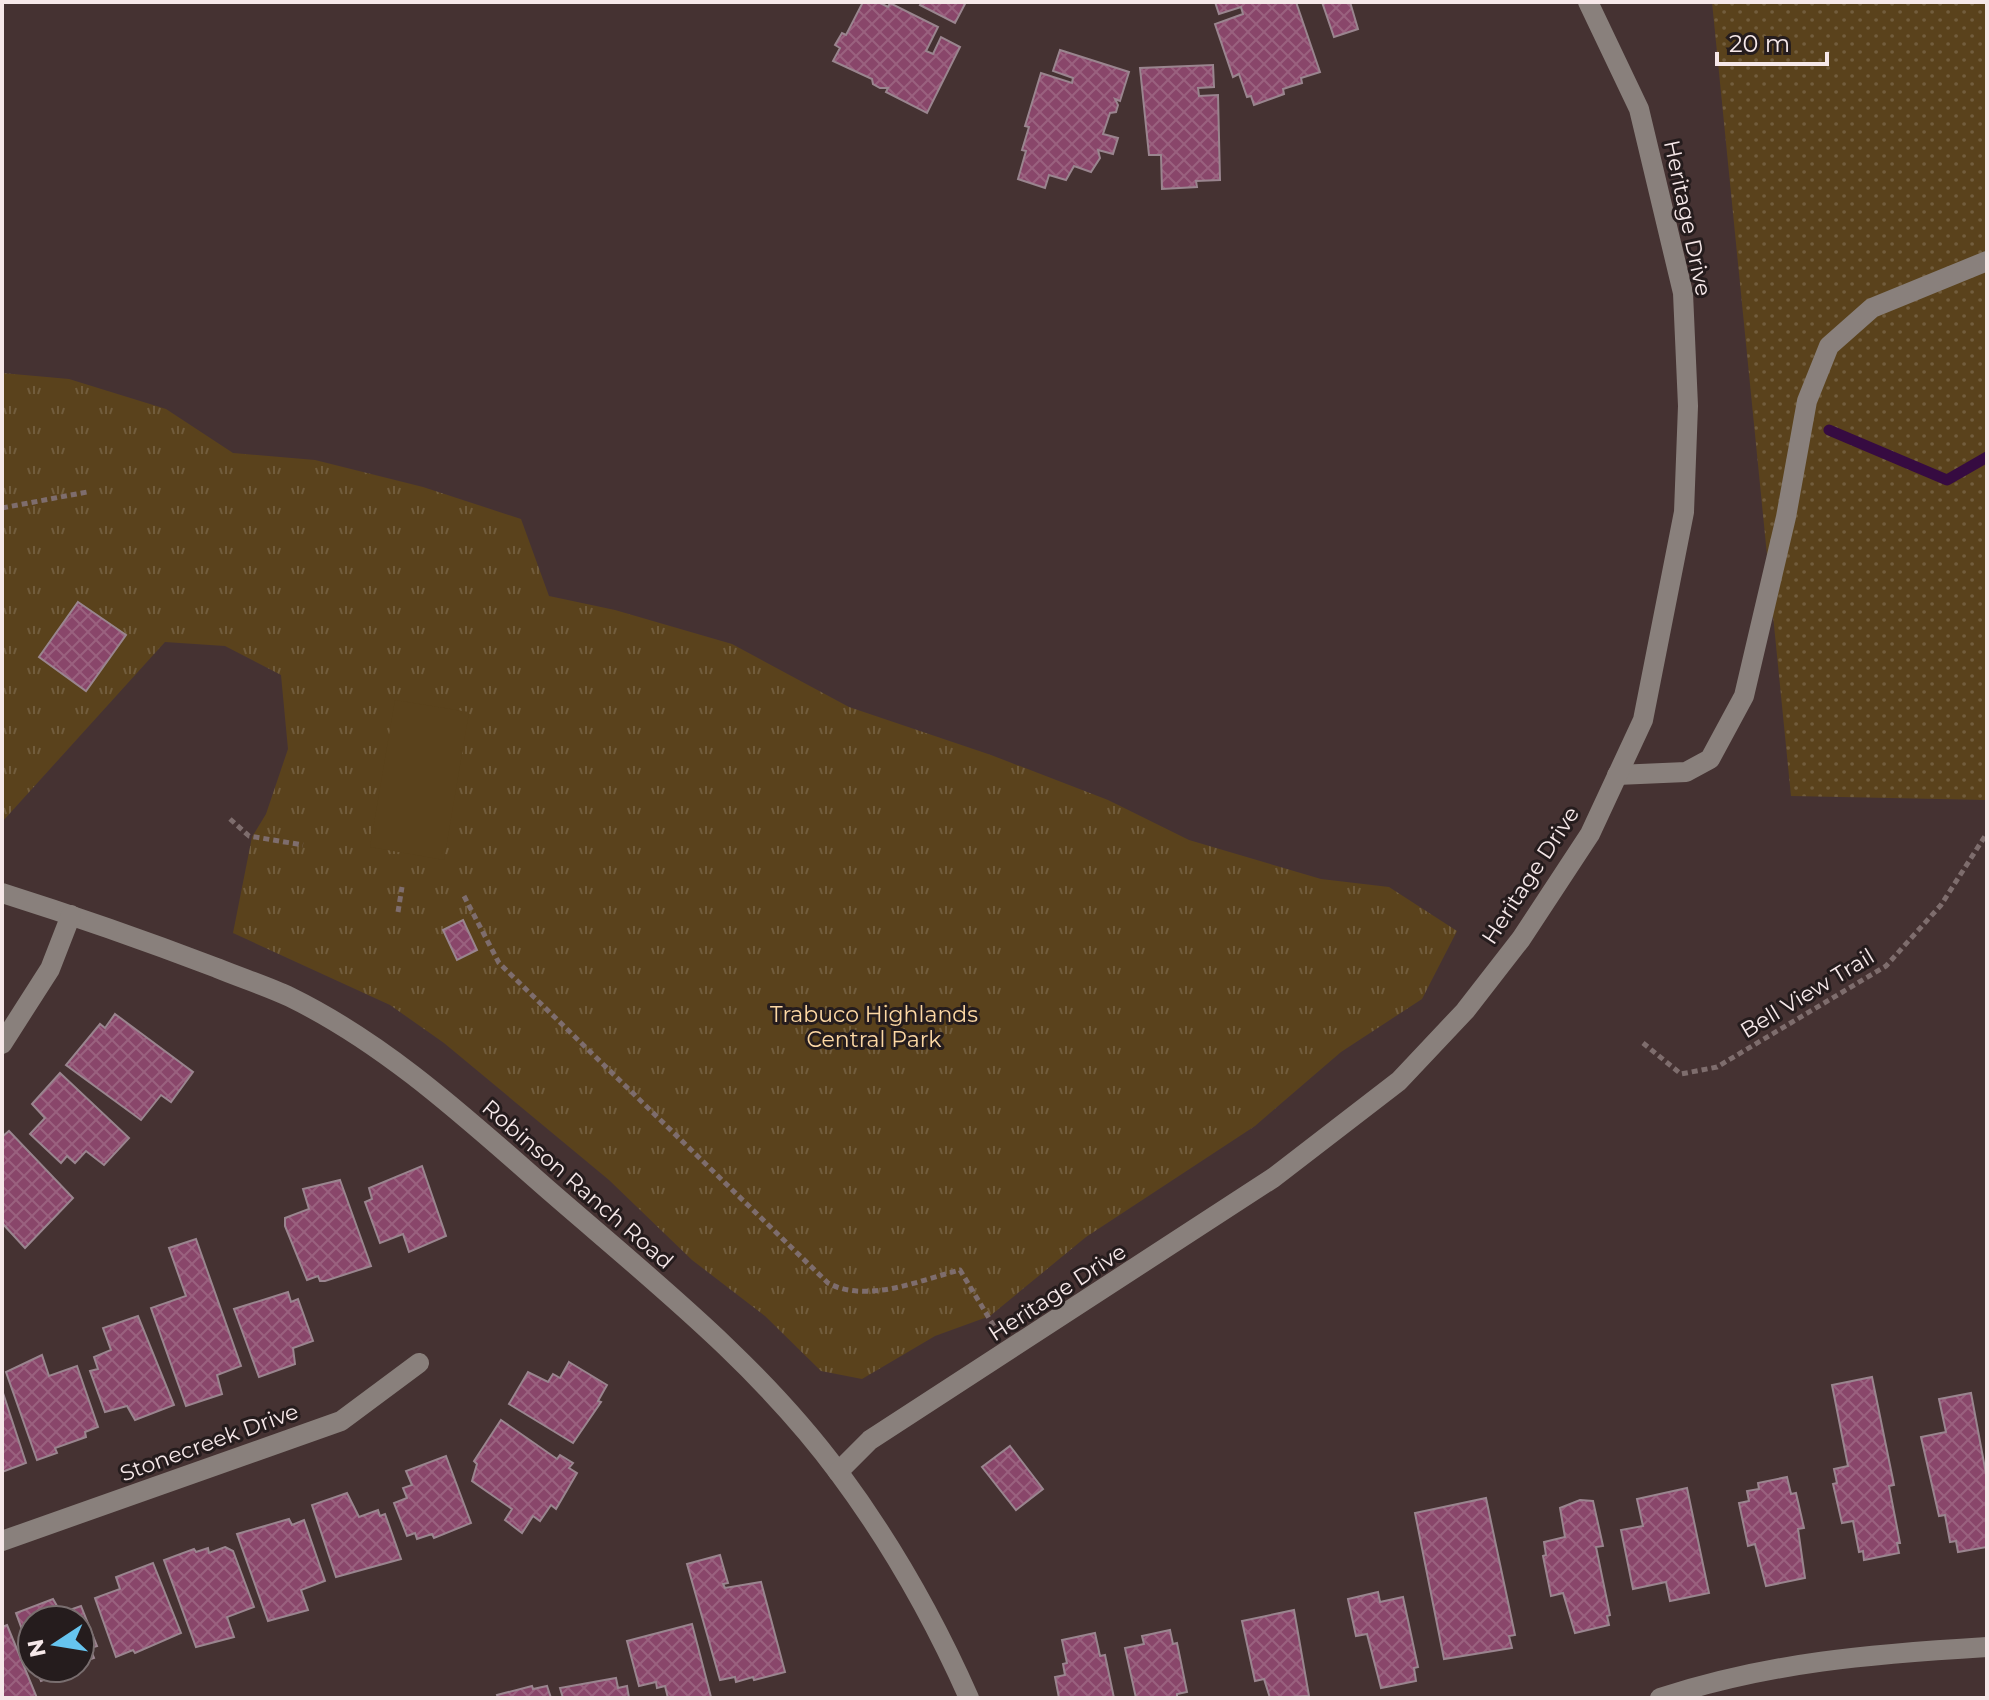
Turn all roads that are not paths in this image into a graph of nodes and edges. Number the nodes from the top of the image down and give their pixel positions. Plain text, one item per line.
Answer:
1 (1588, 2) edge
2 (1987, 261) edge
3 (1617, 775) junction
4 (2, 893) edge
5 (71, 915) junction
6 (2, 1044) edge
7 (419, 1363) dead end
8 (838, 1472) junction
9 (2, 1541) edge
10 (1987, 1647) edge
11 (969, 1698) edge
12 (1660, 1698) edge

1 - 3 street, Heritage Drive
2 - 3 street
3 - 8 street, Heritage Drive
4 - 5 street, Robinson Ranch Road
5 - 6 street
5 - 8 street, Robinson Ranch Road
7 - 9 street, Stonecreek Drive
8 - 11 street, Robinson Ranch Road
10 - 12 street

